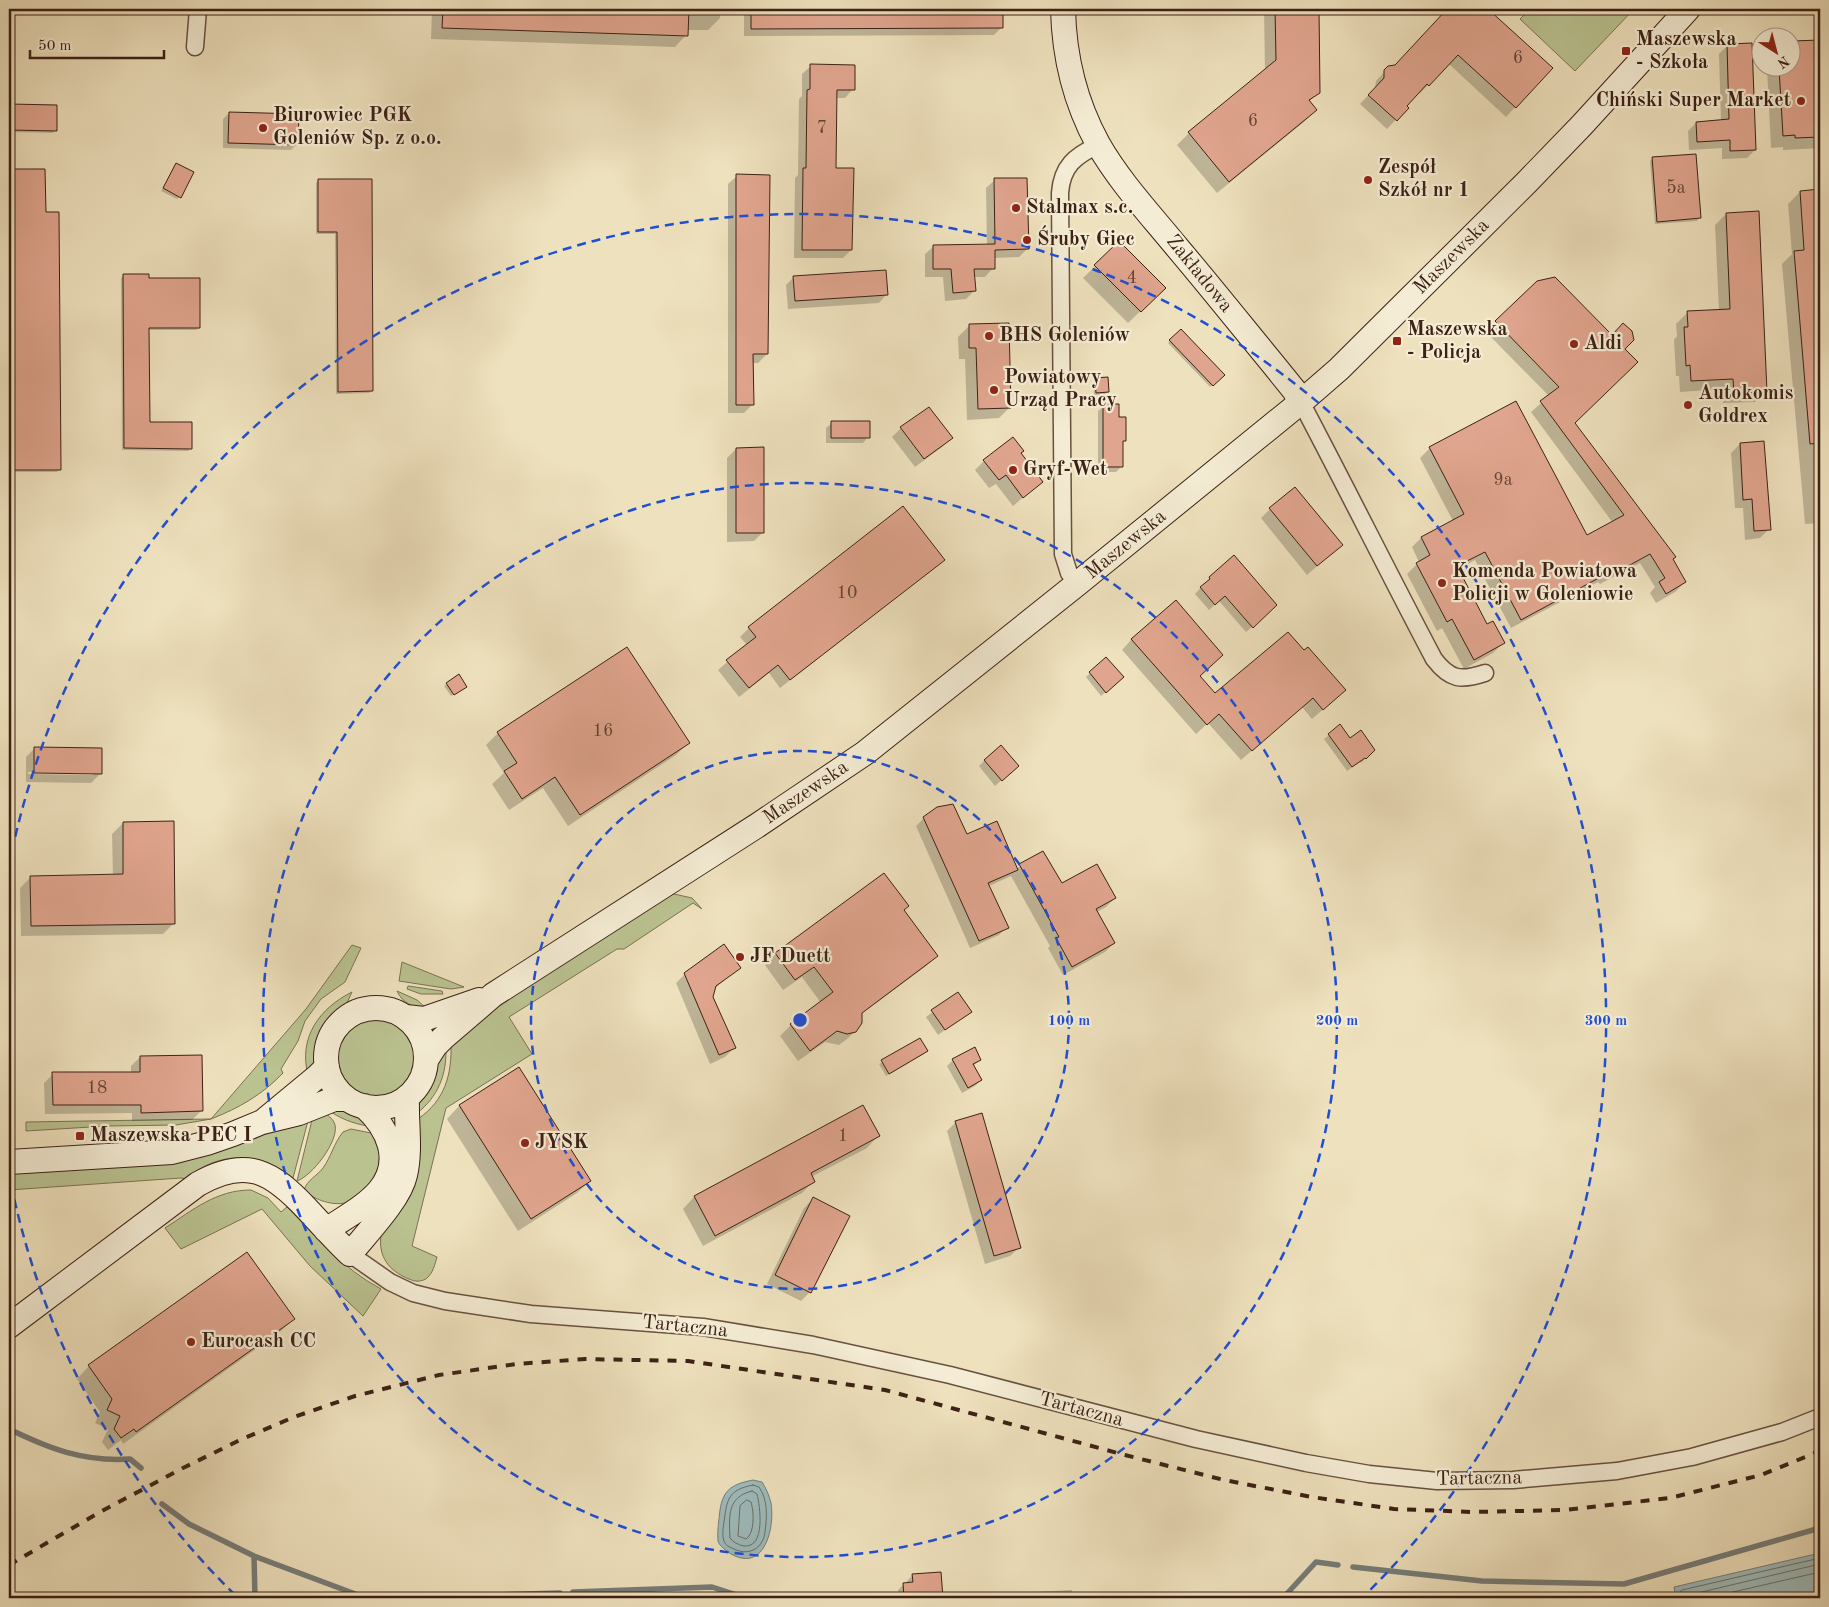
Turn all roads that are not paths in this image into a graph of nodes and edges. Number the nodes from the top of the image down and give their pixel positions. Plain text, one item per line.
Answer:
1 (198, 9) edge
2 (1063, 9) edge
3 (1688, 9) edge
4 (196, 47) dead end
5 (1098, 145) junction
6 (1301, 402) junction
7 (1077, 584) junction
8 (1485, 673) dead end
9 (493, 995) junction
10 (406, 1017) junction
11 (426, 1060) junction
12 (327, 1067) junction
13 (407, 1097) junction
14 (355, 1102) junction
15 (262, 1122) junction
16 (9, 1162) edge
17 (326, 1230) junction
18 (350, 1254) junction
19 (9, 1326) edge
20 (1820, 1417) edge

1 - 4 street
2 - 5 street, Zakładowa
3 - 6 street, Maszewska
5 - 6 street, Zakładowa
5 - 7 street
6 - 7 street, Maszewska
6 - 8 street
7 - 9 street, Maszewska
9 - 10 street, Maszewska
9 - 11 street, Maszewska
10 - 11 street
10 - 12 street
11 - 13 street
12 - 14 street
12 - 15 street
13 - 14 street
13 - 18 street
14 - 15 street
14 - 17 street
15 - 16 street
17 - 18 street, Tartaczna
17 - 19 street, Tartaczna
18 - 20 street, Tartaczna

